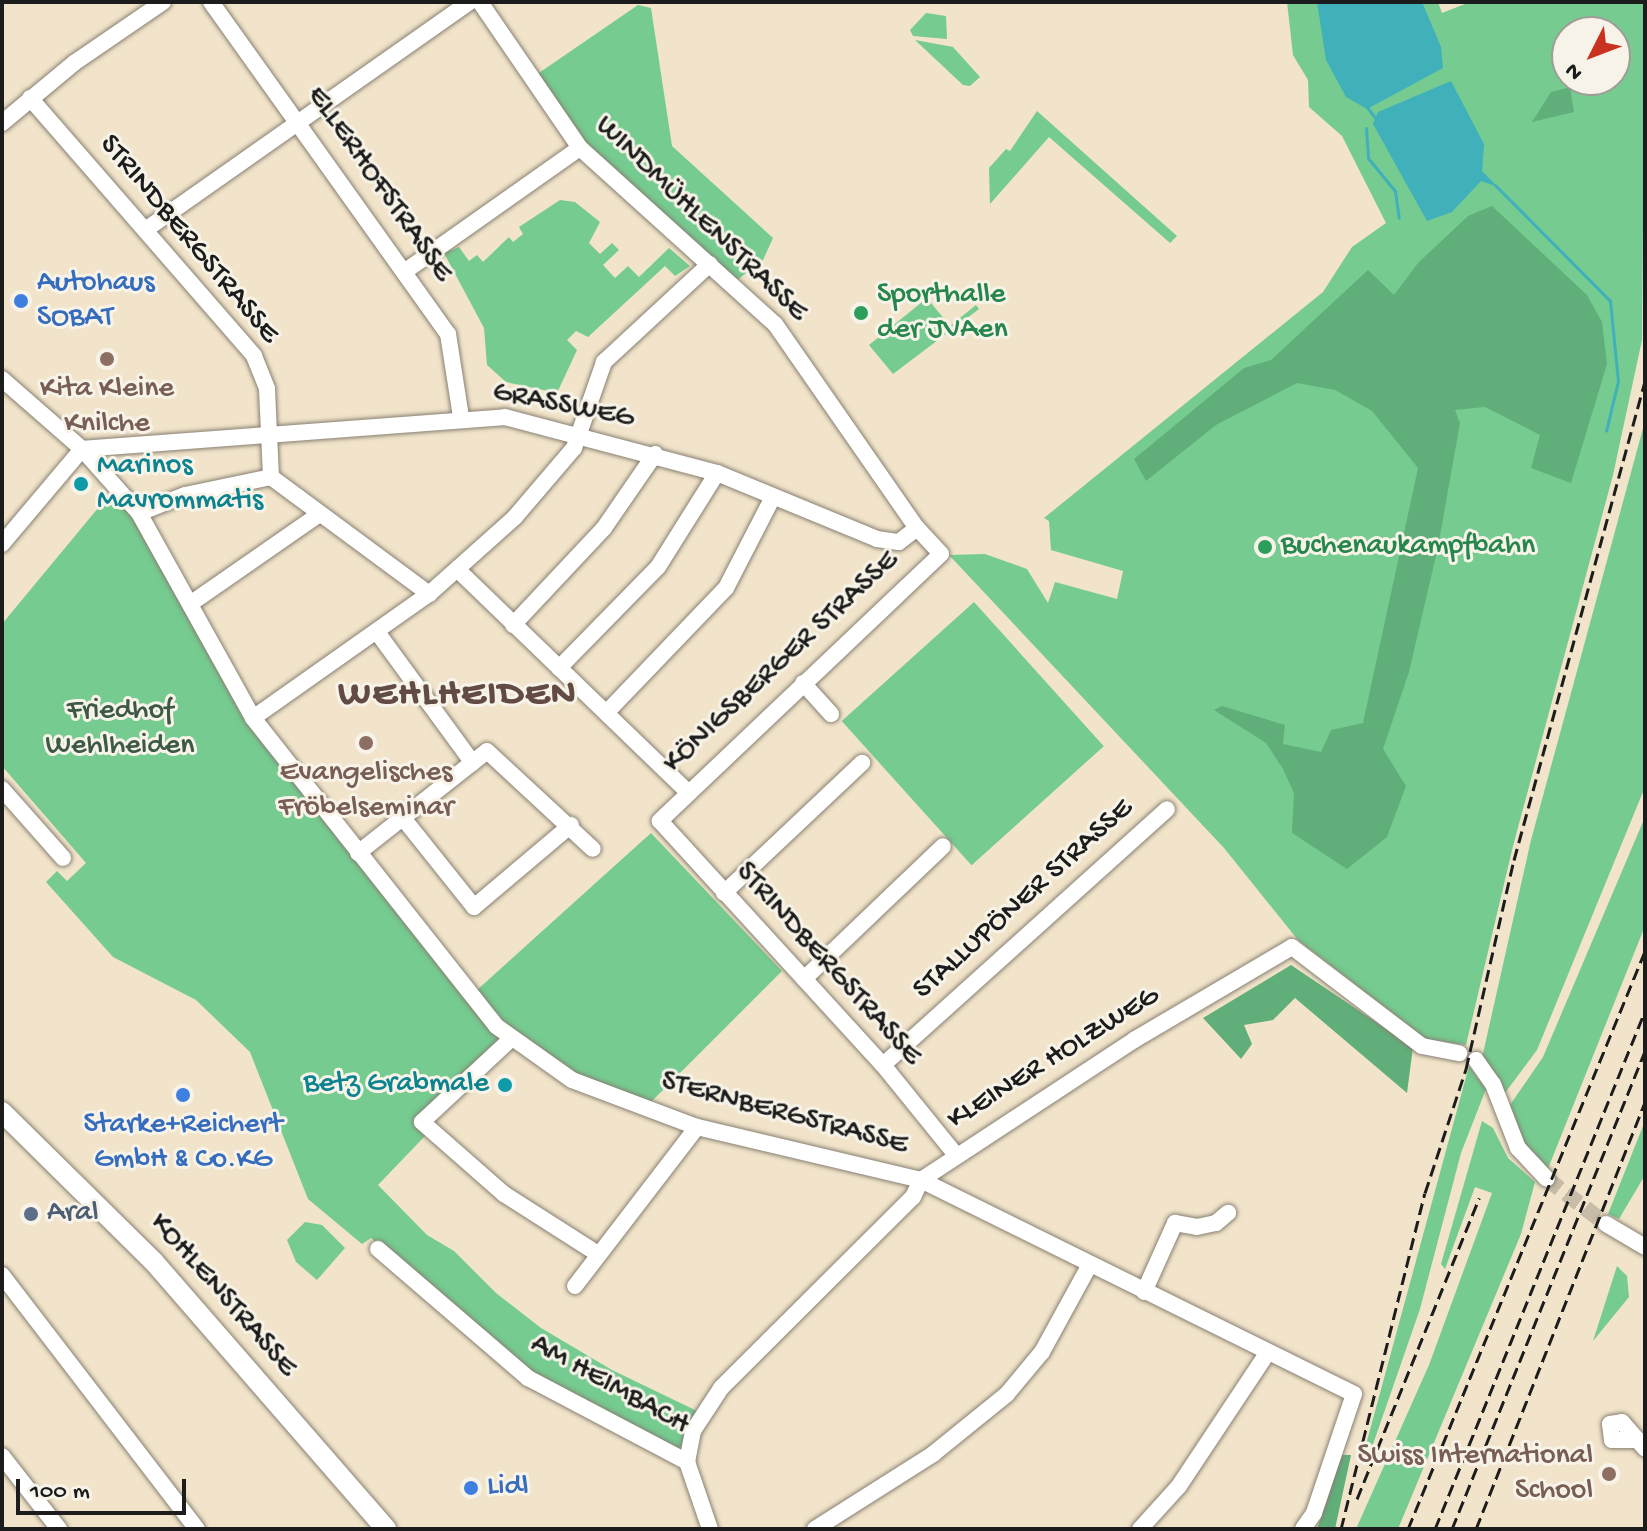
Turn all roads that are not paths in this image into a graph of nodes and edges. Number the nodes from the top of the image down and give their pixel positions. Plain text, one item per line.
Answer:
1 (163, 2) edge
2 (211, 2) edge
3 (469, 2) edge
4 (480, 2) edge
5 (30, 98) junction
6 (301, 122) junction
7 (2, 123) edge
8 (580, 148) junction
9 (148, 228) junction
10 (710, 264) junction
11 (404, 272) junction
12 (2, 379) edge
13 (461, 417) junction
14 (267, 433) junction
15 (578, 435) junction
16 (82, 449) junction
17 (655, 454) junction
18 (717, 473) junction
19 (271, 477) junction
20 (773, 497) junction
21 (139, 513) junction
22 (318, 515) junction
23 (917, 528) junction
24 (2, 544) edge
25 (941, 554) joint
26 (459, 571) junction
27 (429, 594) junction
28 (190, 604) junction
29 (513, 625) junction
30 (377, 632) junction
31 (559, 668) junction
32 (803, 683) junction
33 (607, 712) junction
34 (831, 714) dead end
35 (253, 718) junction
36 (473, 763) junction
37 (862, 763) dead end
38 (2, 789) edge
39 (687, 791) junction
40 (1167, 809) dead end
41 (662, 814) joint
42 (403, 818) junction
43 (571, 825) junction
44 (943, 846) dead end
45 (593, 849) dead end
46 (358, 853) junction
47 (63, 858) dead end
48 (724, 893) junction
49 (804, 979) junction
50 (512, 1038) junction
51 (1459, 1053) dead end
52 (1476, 1060) dead end
53 (883, 1065) junction
54 (2, 1112) edge
55 (697, 1127) junction
56 (955, 1154) junction
57 (1547, 1179) tunnel mouth
58 (921, 1180) junction
59 (1228, 1213) dead end
60 (1606, 1224) tunnel mouth
61 (1645, 1247) edge
62 (378, 1249) dead end
63 (598, 1254) junction
64 (1089, 1266) junction
65 (2, 1275) edge
66 (575, 1286) dead end
67 (1144, 1292) junction
68 (1266, 1355) junction
69 (2, 1456) edge
70 (687, 1462) junction
71 (59, 1529) edge
72 (197, 1529) edge
73 (386, 1529) edge
74 (710, 1529) edge
75 (815, 1529) edge
76 (1140, 1529) edge
77 (1303, 1529) edge

1 - 5 street
2 - 6 street, ELLERHOFSTRASSE
3 - 6 street
4 - 8 street, WINDMÜHLENSTRASSE
5 - 7 street
5 - 9 street, STRINDBERGSTRASSE
6 - 9 street
6 - 11 street, ELLERHOFSTRASSE
8 - 10 street, WINDMÜHLENSTRASSE
8 - 11 street
9 - 14 street, STRINDBERGSTRASSE
10 - 15 street
10 - 23 street, WINDMÜHLENSTRASSE
11 - 13 street, ELLERHOFSTRASSE
12 - 16 street, STERNBERGSTRASSE
13 - 14 street, GRASSWEG
13 - 15 street, GRASSWEG
14 - 16 street, GRASSWEG
14 - 19 street, STRINDBERGSTRASSE
15 - 17 street, GRASSWEG
15 - 26 street
16 - 21 street, STERNBERGSTRASSE
16 - 24 street
17 - 18 street, GRASSWEG
17 - 29 street
18 - 20 street, GRASSWEG
18 - 31 street
19 - 21 street
19 - 22 street
20 - 23 street, GRASSWEG
20 - 33 street
21 - 28 street, STERNBERGSTRASSE
22 - 27 street
22 - 28 street
23 - 25 street, WINDMÜHLENSTRASSE
25 - 32 street, KÖNIGSBERGER STRASSE
26 - 27 street
26 - 29 street
27 - 30 street
28 - 35 street, STERNBERGSTRASSE
29 - 31 street
30 - 35 street
30 - 36 street
31 - 33 street
32 - 34 street
32 - 39 street, KÖNIGSBERGER STRASSE
33 - 39 street
35 - 46 street, STERNBERGSTRASSE
36 - 42 street
36 - 43 street
37 - 48 street
38 - 47 street
39 - 41 street, KÖNIGSBERGER STRASSE
40 - 53 street, STALLUPÖNER STRASSE
41 - 48 street, STRINDBERGSTRASSE
42 - 43 street
42 - 46 street
43 - 45 street
44 - 49 street
46 - 50 street, STERNBERGSTRASSE
48 - 49 street, STRINDBERGSTRASSE
49 - 53 street, STRINDBERGSTRASSE
50 - 55 street, STERNBERGSTRASSE
50 - 63 street
51 - 56 street, KLEINER HOLZWEG
52 - 57 street
53 - 56 street, STRINDBERGSTRASSE
54 - 73 main road, KOHLENSTRASSE
55 - 58 street, STERNBERGSTRASSE
55 - 63 street
56 - 58 street, KLEINER HOLZWEG
58 - 64 street, STERNBERGSTRASSE
58 - 70 street, KLEINER HOLZWEG
59 - 67 street
60 - 61 street
62 - 70 street, AM HEIMBACH
63 - 66 street
64 - 67 street, STERNBERGSTRASSE
64 - 75 street
65 - 72 street
67 - 68 street, STERNBERGSTRASSE
68 - 76 street
68 - 77 street, STERNBERGSTRASSE
69 - 71 street
70 - 74 street, AM HEIMBACH

